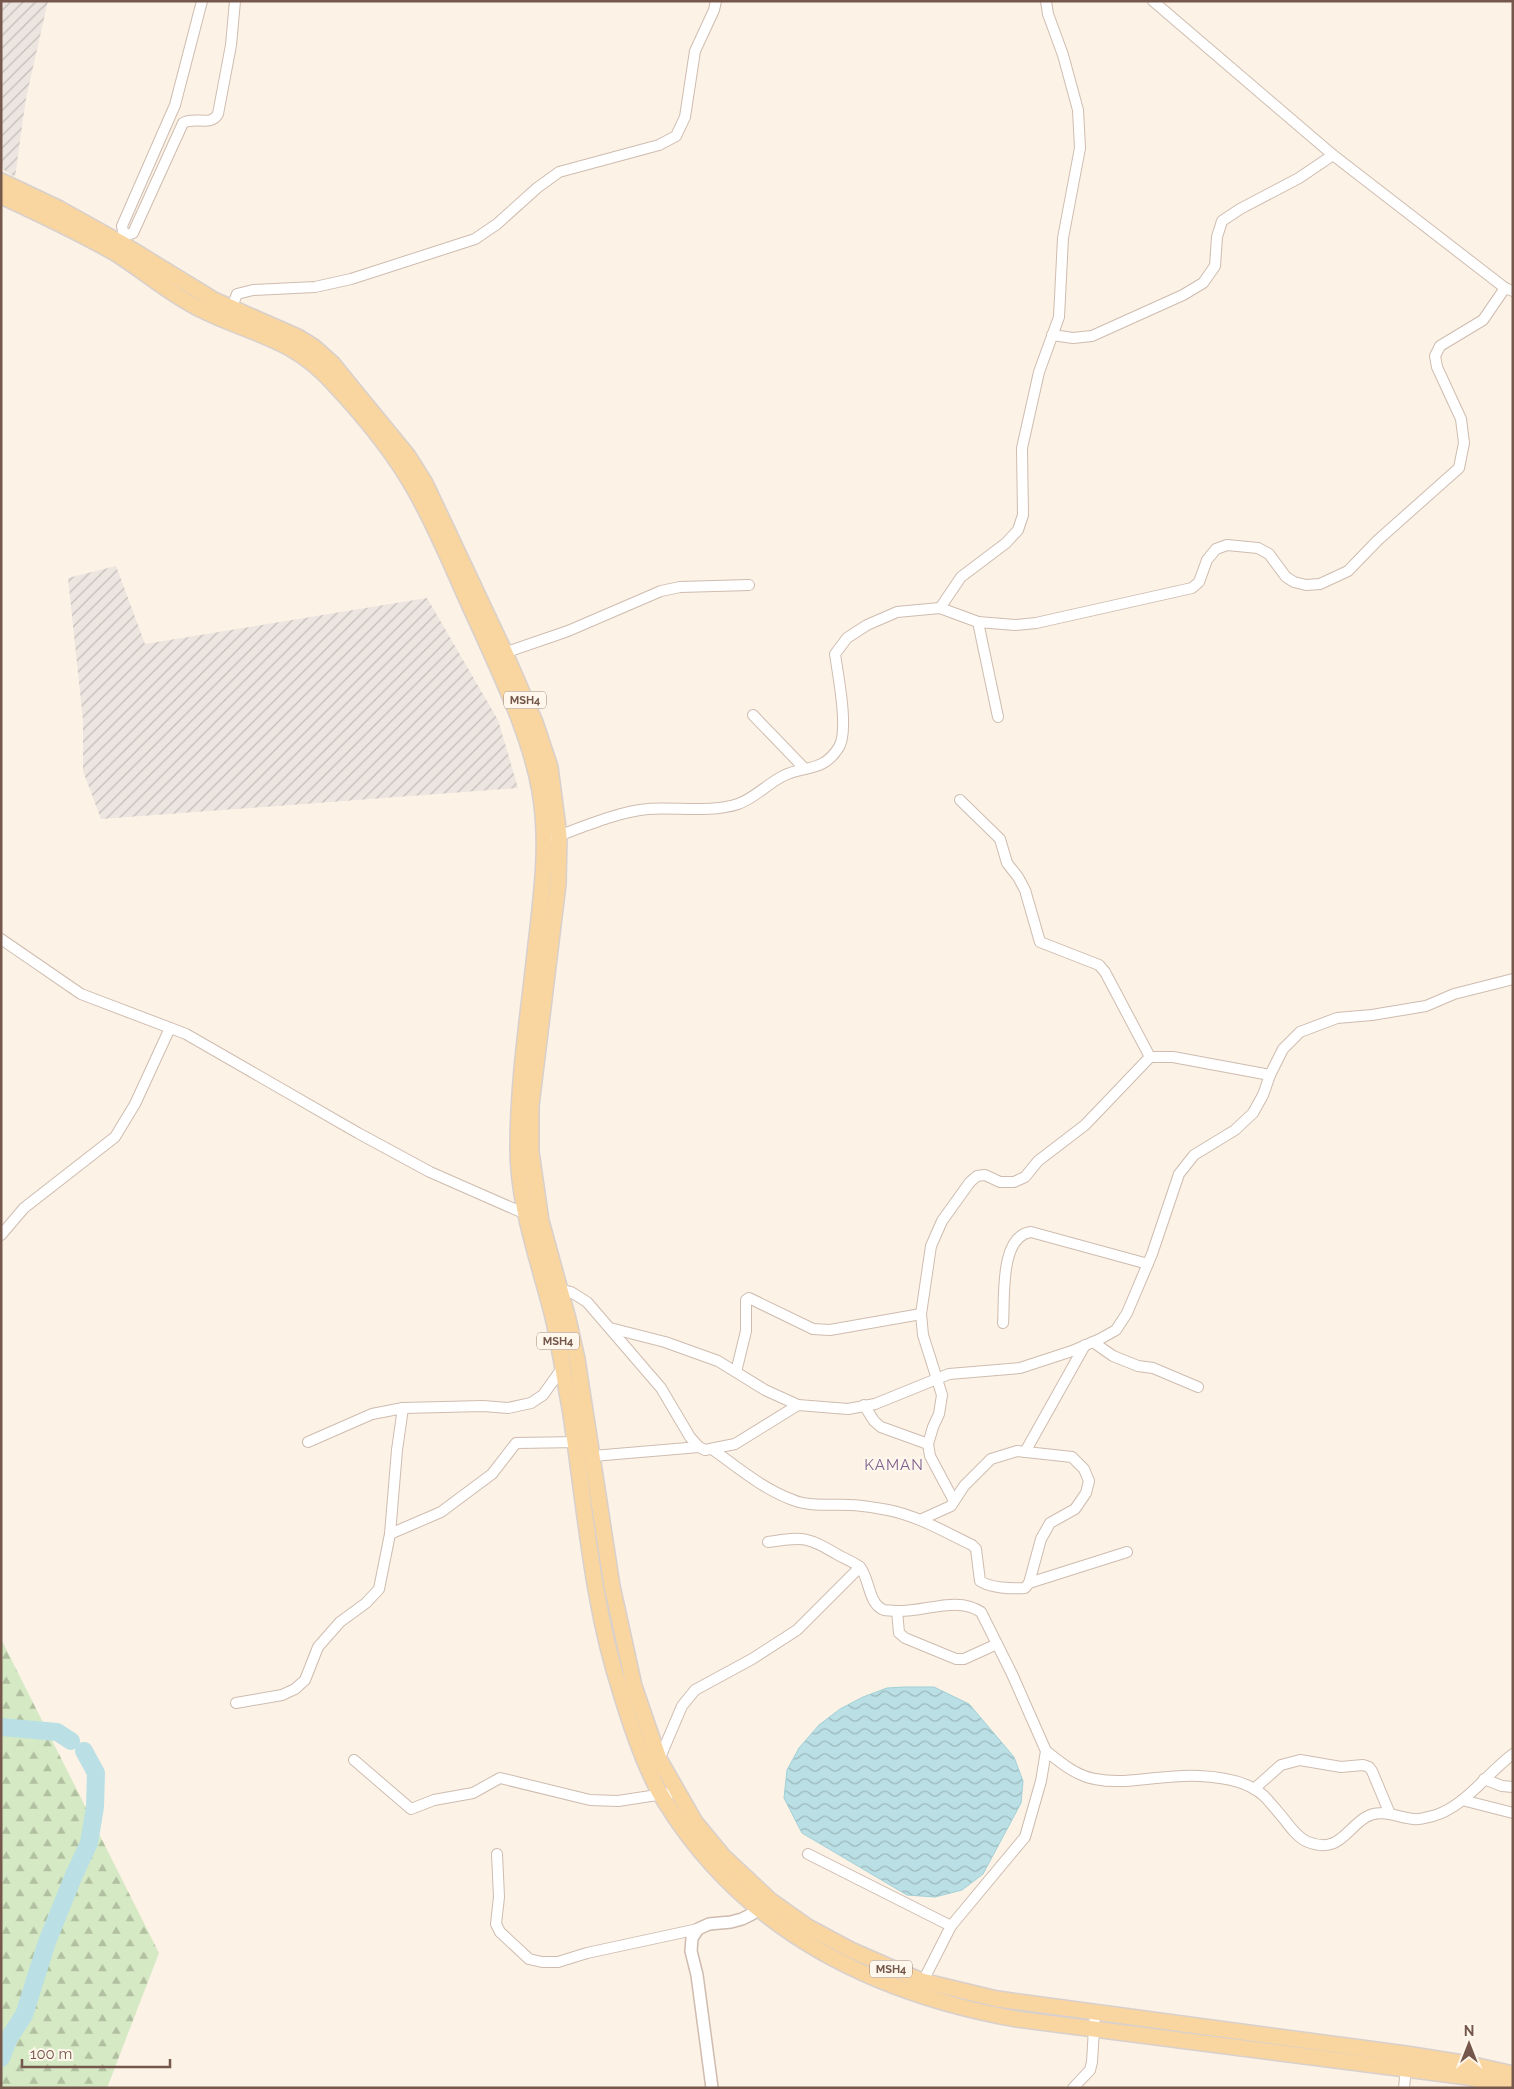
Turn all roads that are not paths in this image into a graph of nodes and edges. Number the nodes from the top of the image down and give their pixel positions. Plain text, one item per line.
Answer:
1 (202, 1) edge
2 (235, 1) edge
3 (716, 1) edge
4 (1046, 1) edge
5 (1153, 1) edge
6 (1333, 155) junction
7 (1, 181) edge
8 (1, 196) edge
9 (121, 245) junction
10 (1509, 290) edge
11 (228, 314) junction
12 (1052, 335) junction
13 (749, 585) dead end
14 (940, 608) junction
15 (978, 622) junction
16 (499, 654) junction
17 (754, 715) dead end
18 (998, 717) dead end
19 (806, 769) junction
20 (960, 800) dead end
21 (552, 839) junction
22 (1, 939) edge
23 (1513, 979) edge
24 (170, 1028) junction
25 (1150, 1057) junction
26 (1270, 1075) junction
27 (525, 1214) junction
28 (541, 1221) junction
29 (1, 1235) edge
30 (1148, 1264) junction
31 (544, 1286) junction
32 (560, 1289) junction
33 (921, 1314) junction
34 (1003, 1323) dead end
35 (610, 1328) junction
36 (1089, 1344) junction
37 (563, 1366) junction
38 (736, 1372) junction
39 (937, 1380) junction
40 (1198, 1387) dead end
41 (798, 1405) junction
42 (864, 1405) junction
43 (404, 1408) junction
44 (583, 1441) junction
45 (308, 1442) dead end
46 (928, 1444) junction
47 (699, 1447) junction
48 (712, 1449) junction
49 (1025, 1452) junction
50 (593, 1456) junction
51 (954, 1501) junction
52 (920, 1520) junction
53 (390, 1534) junction
54 (768, 1542) dead end
55 (1127, 1552) dead end
56 (860, 1568) junction
57 (1029, 1583) junction
58 (897, 1611) junction
59 (997, 1644) junction
60 (236, 1704) dead end
61 (1046, 1751) junction
62 (1513, 1754) edge
63 (354, 1760) dead end
64 (654, 1763) junction
65 (1484, 1779) junction
66 (1513, 1787) edge
67 (1254, 1789) junction
68 (677, 1792) junction
69 (660, 1795) junction
70 (1462, 1800) junction
71 (1513, 1813) edge
72 (1390, 1814) junction
73 (497, 1854) dead end
74 (808, 1854) dead end
75 (764, 1905) junction
76 (951, 1926) junction
77 (698, 1929) junction
78 (919, 1988) junction
79 (1095, 2012) junction
80 (1094, 2030) junction
81 (1406, 2068) junction
82 (1513, 2074) edge
83 (712, 2088) edge
84 (1073, 2088) edge
85 (1404, 2088) edge
86 (1510, 2088) edge

1 - 9 street
2 - 9 street
3 - 11 street
4 - 12 street
5 - 6 street
6 - 10 street
6 - 12 street
7 - 9 main road, MSH4
8 - 9 main road, MSH4
9 - 11 main road, MSH4
10 - 15 street
11 - 16 main road, MSH4
12 - 14 street
13 - 16 street
14 - 15 street
14 - 19 street
15 - 18 street
16 - 21 main road, MSH4
17 - 19 street
19 - 21 street
20 - 25 street
21 - 27 main road, MSH4
21 - 28 main road, MSH4
22 - 24 street
23 - 26 street
24 - 27 street
24 - 29 street
25 - 26 street
25 - 33 street
26 - 30 street
27 - 28 street
27 - 31 main road, MSH4
28 - 32 main road, MSH4
30 - 34 street
30 - 36 street
31 - 32 street
31 - 37 main road, MSH4
32 - 35 street
32 - 44 main road, MSH4
33 - 38 street
33 - 39 street
35 - 38 street
35 - 47 street
36 - 39 street
36 - 40 street
36 - 49 street
37 - 43 street
37 - 44 main road, MSH4
38 - 41 street
39 - 42 street
39 - 46 street
41 - 42 street
41 - 48 street
42 - 46 street
43 - 45 street
43 - 53 street
44 - 50 main road, MSH4
44 - 53 street
44 - 64 main road, MSH4
46 - 51 street
47 - 48 street
47 - 50 street
48 - 52 street
49 - 51 street
49 - 57 street
50 - 64 main road, MSH4
51 - 52 street
52 - 57 street
53 - 60 street
54 - 56 street
55 - 57 street
56 - 58 street
56 - 64 street
58 - 59 street
58 - 59 street
59 - 61 street
61 - 67 street
61 - 76 street
62 - 65 street
63 - 69 street
64 - 68 main road, MSH4
64 - 69 main road, MSH4
65 - 66 street
65 - 70 street
67 - 72 street
67 - 72 street
68 - 69 street
68 - 75 main road, MSH4
69 - 75 main road, MSH4
70 - 71 street
70 - 72 street
73 - 77 street
74 - 76 street
75 - 77 street
75 - 78 main road, MSH4
76 - 78 street
77 - 83 street
78 - 79 main road, MSH4
78 - 80 main road, MSH4
79 - 80 street
79 - 82 main road, MSH4
80 - 81 main road, MSH4
80 - 84 street
81 - 85 street
81 - 86 main road, MSH4

